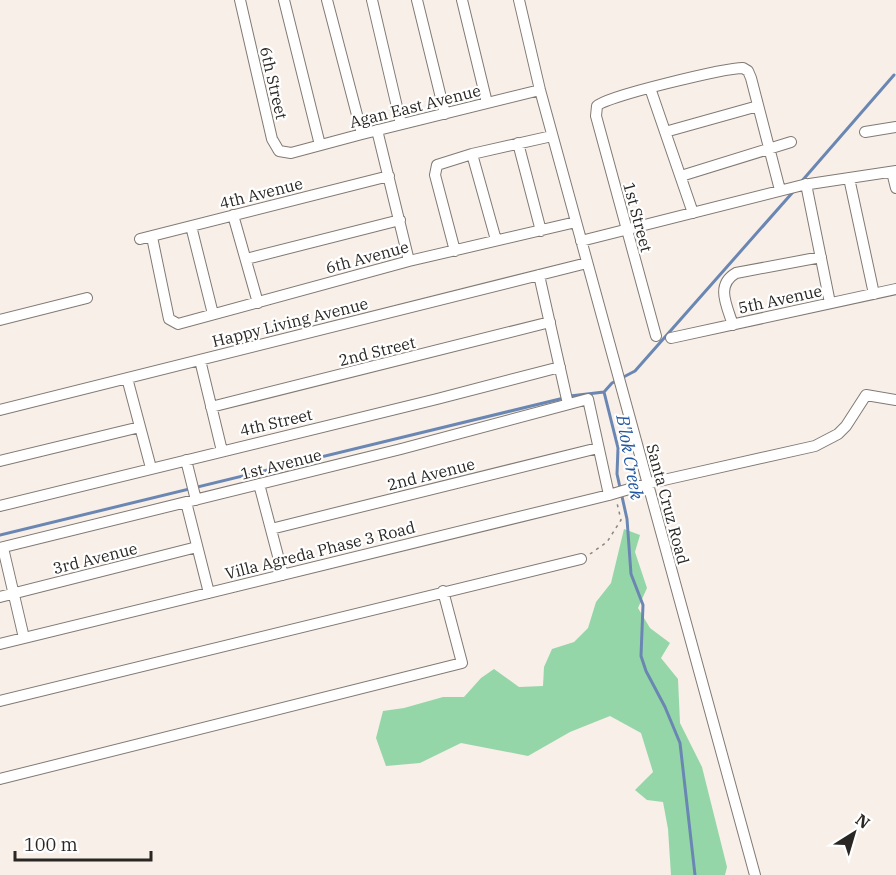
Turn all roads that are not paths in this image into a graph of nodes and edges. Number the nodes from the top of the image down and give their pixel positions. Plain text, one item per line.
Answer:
1 (240, 0) edge
2 (284, 0) edge
3 (327, 0) edge
4 (372, 0) edge
5 (417, 0) edge
6 (462, 0) edge
7 (519, 0) edge
8 (650, 88) junction
9 (540, 90) junction
10 (487, 103) junction
11 (758, 106) junction
12 (445, 114) junction
13 (401, 124) junction
14 (896, 127) edge
15 (377, 130) junction
16 (665, 132) junction
17 (865, 132) dead end
18 (362, 134) junction
19 (552, 136) junction
20 (791, 142) dead end
21 (518, 143) junction
22 (320, 145) junction
23 (770, 148) junction
24 (298, 152) joint
25 (472, 154) junction
26 (894, 171) edge
27 (389, 176) junction
28 (681, 176) junction
29 (849, 178) junction
30 (804, 184) junction
31 (896, 188) edge
32 (783, 190) junction
33 (693, 213) junction
34 (233, 215) junction
35 (400, 220) junction
36 (576, 222) junction
37 (191, 226) junction
38 (626, 228) junction
39 (542, 231) junction
40 (152, 237) junction
41 (140, 239) dead end
42 (496, 240) junction
43 (581, 241) junction
44 (455, 251) junction
45 (821, 257) junction
46 (246, 259) junction
47 (409, 261) junction
48 (587, 263) junction
49 (539, 275) junction
50 (896, 289) edge
51 (874, 294) junction
52 (87, 298) dead end
53 (258, 303) junction
54 (830, 303) junction
55 (213, 314) junction
56 (0, 320) edge
57 (550, 322) junction
58 (733, 325) junction
59 (656, 336) dead end
60 (670, 338) dead end
61 (200, 360) junction
62 (560, 367) junction
63 (127, 378) junction
64 (567, 398) junction
65 (896, 400) edge
66 (211, 407) junction
67 (0, 410) edge
68 (140, 427) junction
69 (598, 448) junction
70 (222, 451) junction
71 (186, 460) junction
72 (0, 461) edge
73 (151, 468) junction
74 (259, 484) junction
75 (646, 484) junction
76 (616, 493) junction
77 (192, 495) junction
78 (0, 506) edge
79 (271, 529) junction
80 (197, 547) junction
81 (1, 548) edge
82 (581, 559) road end
83 (283, 575) junction
84 (443, 591) junction
85 (209, 593) junction
86 (14, 594) junction
87 (0, 597) edge
88 (24, 638) junction
89 (0, 644) edge
90 (0, 701) edge
91 (0, 779) edge
92 (754, 875) edge

1 - 24 street, 6th Street
2 - 22 street
3 - 18 street
4 - 13 street
5 - 12 street
6 - 10 street
7 - 9 street, Santa Cruz Road
8 - 11 street
8 - 16 street
8 - 38 street, 1st Street
9 - 10 street, Agan East Avenue
9 - 19 street, Santa Cruz Road
10 - 12 street, Agan East Avenue
11 - 16 street
11 - 23 street
12 - 13 street, Agan East Avenue
13 - 15 street, Agan East Avenue
14 - 17 street
15 - 18 street, Agan East Avenue
15 - 27 street
16 - 28 street
18 - 22 street, Agan East Avenue
19 - 21 street
19 - 36 street, Santa Cruz Road
20 - 23 street
21 - 25 street
21 - 39 street
22 - 24 street, Agan East Avenue
23 - 28 street
23 - 32 street
25 - 42 street
25 - 44 street
26 - 29 street
26 - 31 street
27 - 34 street, 4th Avenue
27 - 35 street
28 - 33 street
29 - 30 street
29 - 51 street
30 - 32 street
30 - 45 street
32 - 33 street
33 - 38 street
34 - 37 street, 4th Avenue
34 - 46 street
35 - 46 street
35 - 47 street
36 - 39 street, 6th Avenue
36 - 43 street, Santa Cruz Road
37 - 40 street, 4th Avenue
37 - 55 street
38 - 43 street
38 - 59 street, 1st Street
39 - 42 street, 6th Avenue
40 - 41 street, 4th Avenue
40 - 55 street, 6th Avenue
42 - 44 street, 6th Avenue
43 - 48 street, Santa Cruz Road
44 - 47 street, 6th Avenue
45 - 54 street
45 - 58 street
46 - 53 street
47 - 53 street, 6th Avenue
48 - 49 street, Happy Living Avenue
48 - 75 street, Santa Cruz Road
49 - 57 street
49 - 61 street, Happy Living Avenue
50 - 51 street, 5th Avenue
51 - 54 street, 5th Avenue
52 - 56 street
53 - 55 street, 6th Avenue
54 - 58 street, 5th Avenue
57 - 62 street
57 - 66 street, 2nd Street
58 - 60 street, 5th Avenue
61 - 63 street, Happy Living Avenue
61 - 66 street
62 - 64 street
62 - 70 street, 4th Street
63 - 67 street, Happy Living Avenue
63 - 68 street
64 - 69 street, 1st Avenue
64 - 74 street, 1st Avenue
65 - 75 street, Villa Agreda Phase 3 Road
66 - 70 street
68 - 72 street
68 - 73 street
69 - 76 street
69 - 79 street, 2nd Avenue
70 - 71 street, 4th Street
71 - 73 street, 4th Street
71 - 77 street
73 - 78 street, 4th Street
74 - 77 street, 1st Avenue
74 - 79 street
75 - 76 street, Villa Agreda Phase 3 Road
75 - 92 street, Santa Cruz Road
76 - 83 street, Villa Agreda Phase 3 Road
77 - 80 street
77 - 81 street, 1st Avenue
79 - 83 street
80 - 85 street
80 - 86 street, 3rd Avenue
81 - 86 street
82 - 84 street
83 - 85 street, Villa Agreda Phase 3 Road
84 - 90 street
84 - 91 street
85 - 88 street, Villa Agreda Phase 3 Road
86 - 87 street, 3rd Avenue
86 - 88 street
88 - 89 street, Villa Agreda Phase 3 Road

